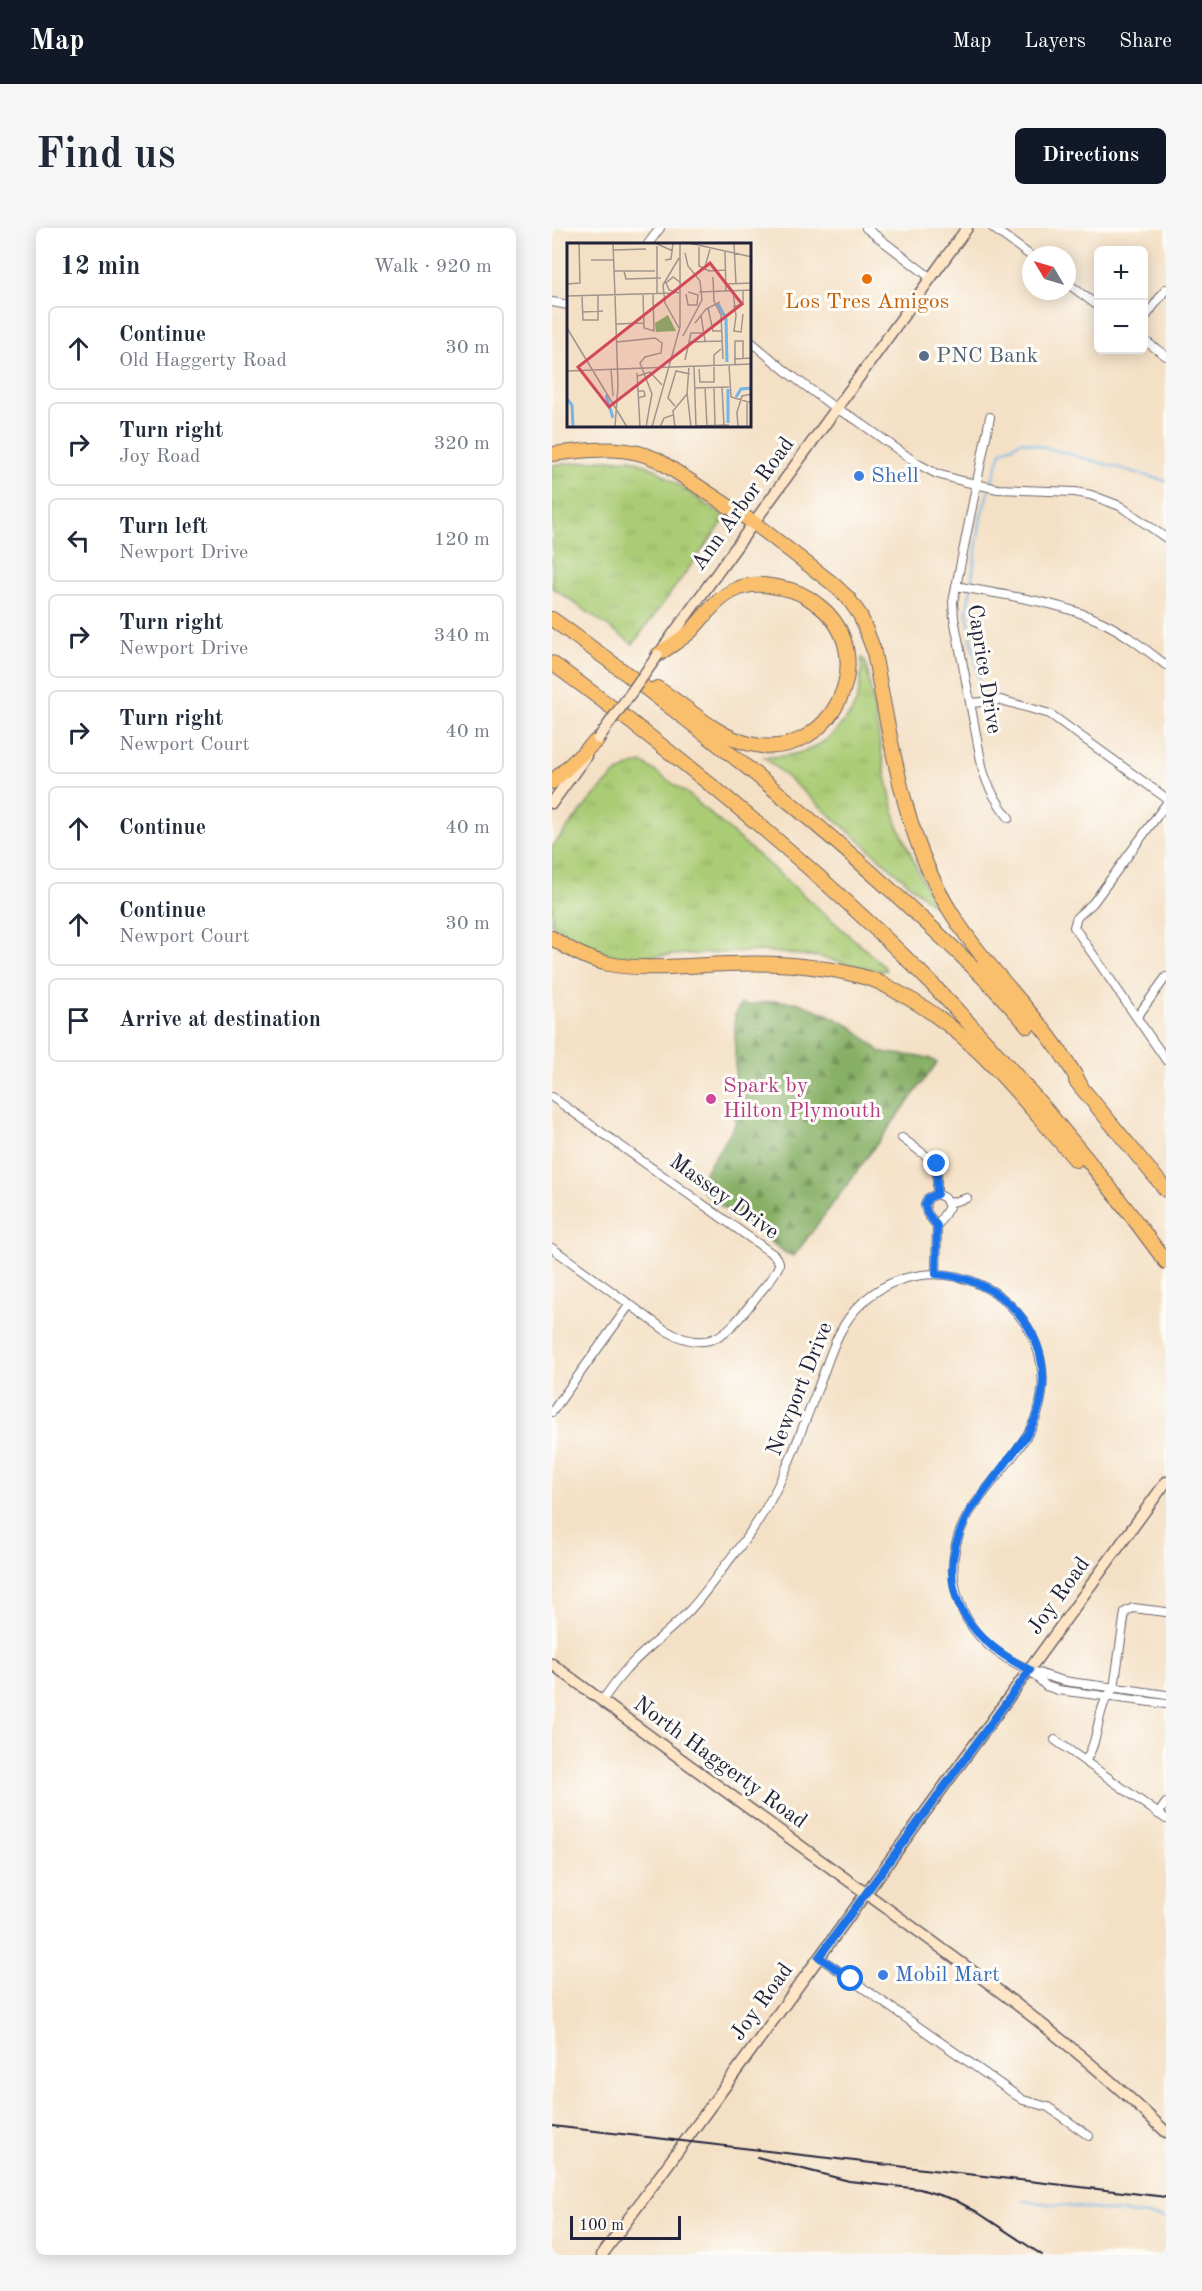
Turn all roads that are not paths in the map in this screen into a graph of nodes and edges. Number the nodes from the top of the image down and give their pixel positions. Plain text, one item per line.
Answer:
1 (660, 228) edge
2 (967, 228) edge
3 (993, 228) edge
4 (869, 229) edge
5 (649, 243) edge
6 (1022, 249) edge
7 (932, 278) junction
8 (1166, 289) edge
9 (1076, 290) edge
10 (552, 303) edge
11 (1094, 303) edge
12 (567, 305) edge
13 (1148, 312) edge
14 (752, 343) edge
15 (1148, 343) edge
16 (1166, 356) edge
17 (835, 408) junction
18 (990, 417) dead end
19 (552, 454) edge
20 (978, 484) junction
21 (754, 523) junction
22 (1166, 538) edge
23 (956, 586) junction
24 (552, 619) edge
25 (603, 655) junction
26 (658, 655) junction
27 (552, 663) edge
28 (1166, 665) edge
29 (972, 703) junction
30 (598, 739) junction
31 (552, 782) edge
32 (1166, 798) edge
33 (552, 803) edge
34 (1166, 804) edge
35 (1009, 818) dead end
36 (552, 938) edge
37 (1166, 977) edge
38 (1137, 1017) junction
39 (1166, 1060) edge
40 (1081, 1086) junction
41 (552, 1097) edge
42 (902, 1138) dead end
43 (1166, 1190) edge
44 (937, 1194) junction
45 (967, 1198) dead end
46 (949, 1203) junction
47 (1132, 1215) junction
48 (937, 1226) junction
49 (552, 1248) edge
50 (1166, 1262) edge
51 (936, 1274) junction
52 (630, 1304) junction
53 (552, 1412) edge
54 (1166, 1482) edge
55 (1166, 1612) edge
56 (552, 1664) edge
57 (1030, 1670) junction
58 (1114, 1688) junction
59 (1166, 1695) edge
60 (1106, 1696) junction
61 (602, 1701) junction
62 (1166, 1704) edge
63 (1055, 1740) dead end
64 (1085, 1761) junction
65 (1166, 1803) edge
66 (1158, 1814) junction
67 (1166, 1819) edge
68 (867, 1893) junction
69 (819, 1957) junction
70 (1166, 2133) edge
71 (1089, 2136) dead end
72 (602, 2255) edge

1 - 5 street
2 - 7 main road, Ann Arbor Road
3 - 6 street
4 - 7 street
7 - 17 main road, Ann Arbor Road
8 - 13 street
9 - 11 street
10 - 12 street
14 - 17 street
15 - 16 street
17 - 20 street
17 - 21 main road, Ann Arbor Road
18 - 20 street, Caprice Drive
19 - 21 highway
20 - 22 street
20 - 23 street, Caprice Drive
21 - 26 main road, Ann Arbor Road
21 - 40 highway
23 - 28 street
23 - 29 street, Caprice Drive
24 - 25 highway
25 - 26 highway
25 - 40 highway
26 - 30 main road, Ann Arbor Road, bridge
27 - 47 highway
29 - 32 street
29 - 35 street, Caprice Drive
30 - 31 highway
30 - 33 main road, Ann Arbor Road
34 - 38 street
36 - 47 highway
37 - 38 street
38 - 39 street
40 - 43 highway
41 - 52 street, Massey Drive
42 - 44 street
44 - 46 street
44 - 48 street
45 - 46 street
46 - 48 street
47 - 50 highway
48 - 51 street
49 - 52 street
51 - 57 street, Newport Drive
51 - 61 street, Newport Drive
52 - 53 street
54 - 57 main road, Joy Road
55 - 58 street
56 - 61 main road, North Haggerty Road
57 - 58 street
57 - 60 street
57 - 68 main road, Joy Road
58 - 59 street
58 - 60 street
60 - 62 street
60 - 64 street
61 - 68 main road, North Haggerty Road
63 - 64 street
64 - 66 street
65 - 66 street
66 - 67 street
68 - 69 main road, Joy Road
68 - 70 main road, North Haggerty Road
69 - 71 street
69 - 72 main road, Joy Road

